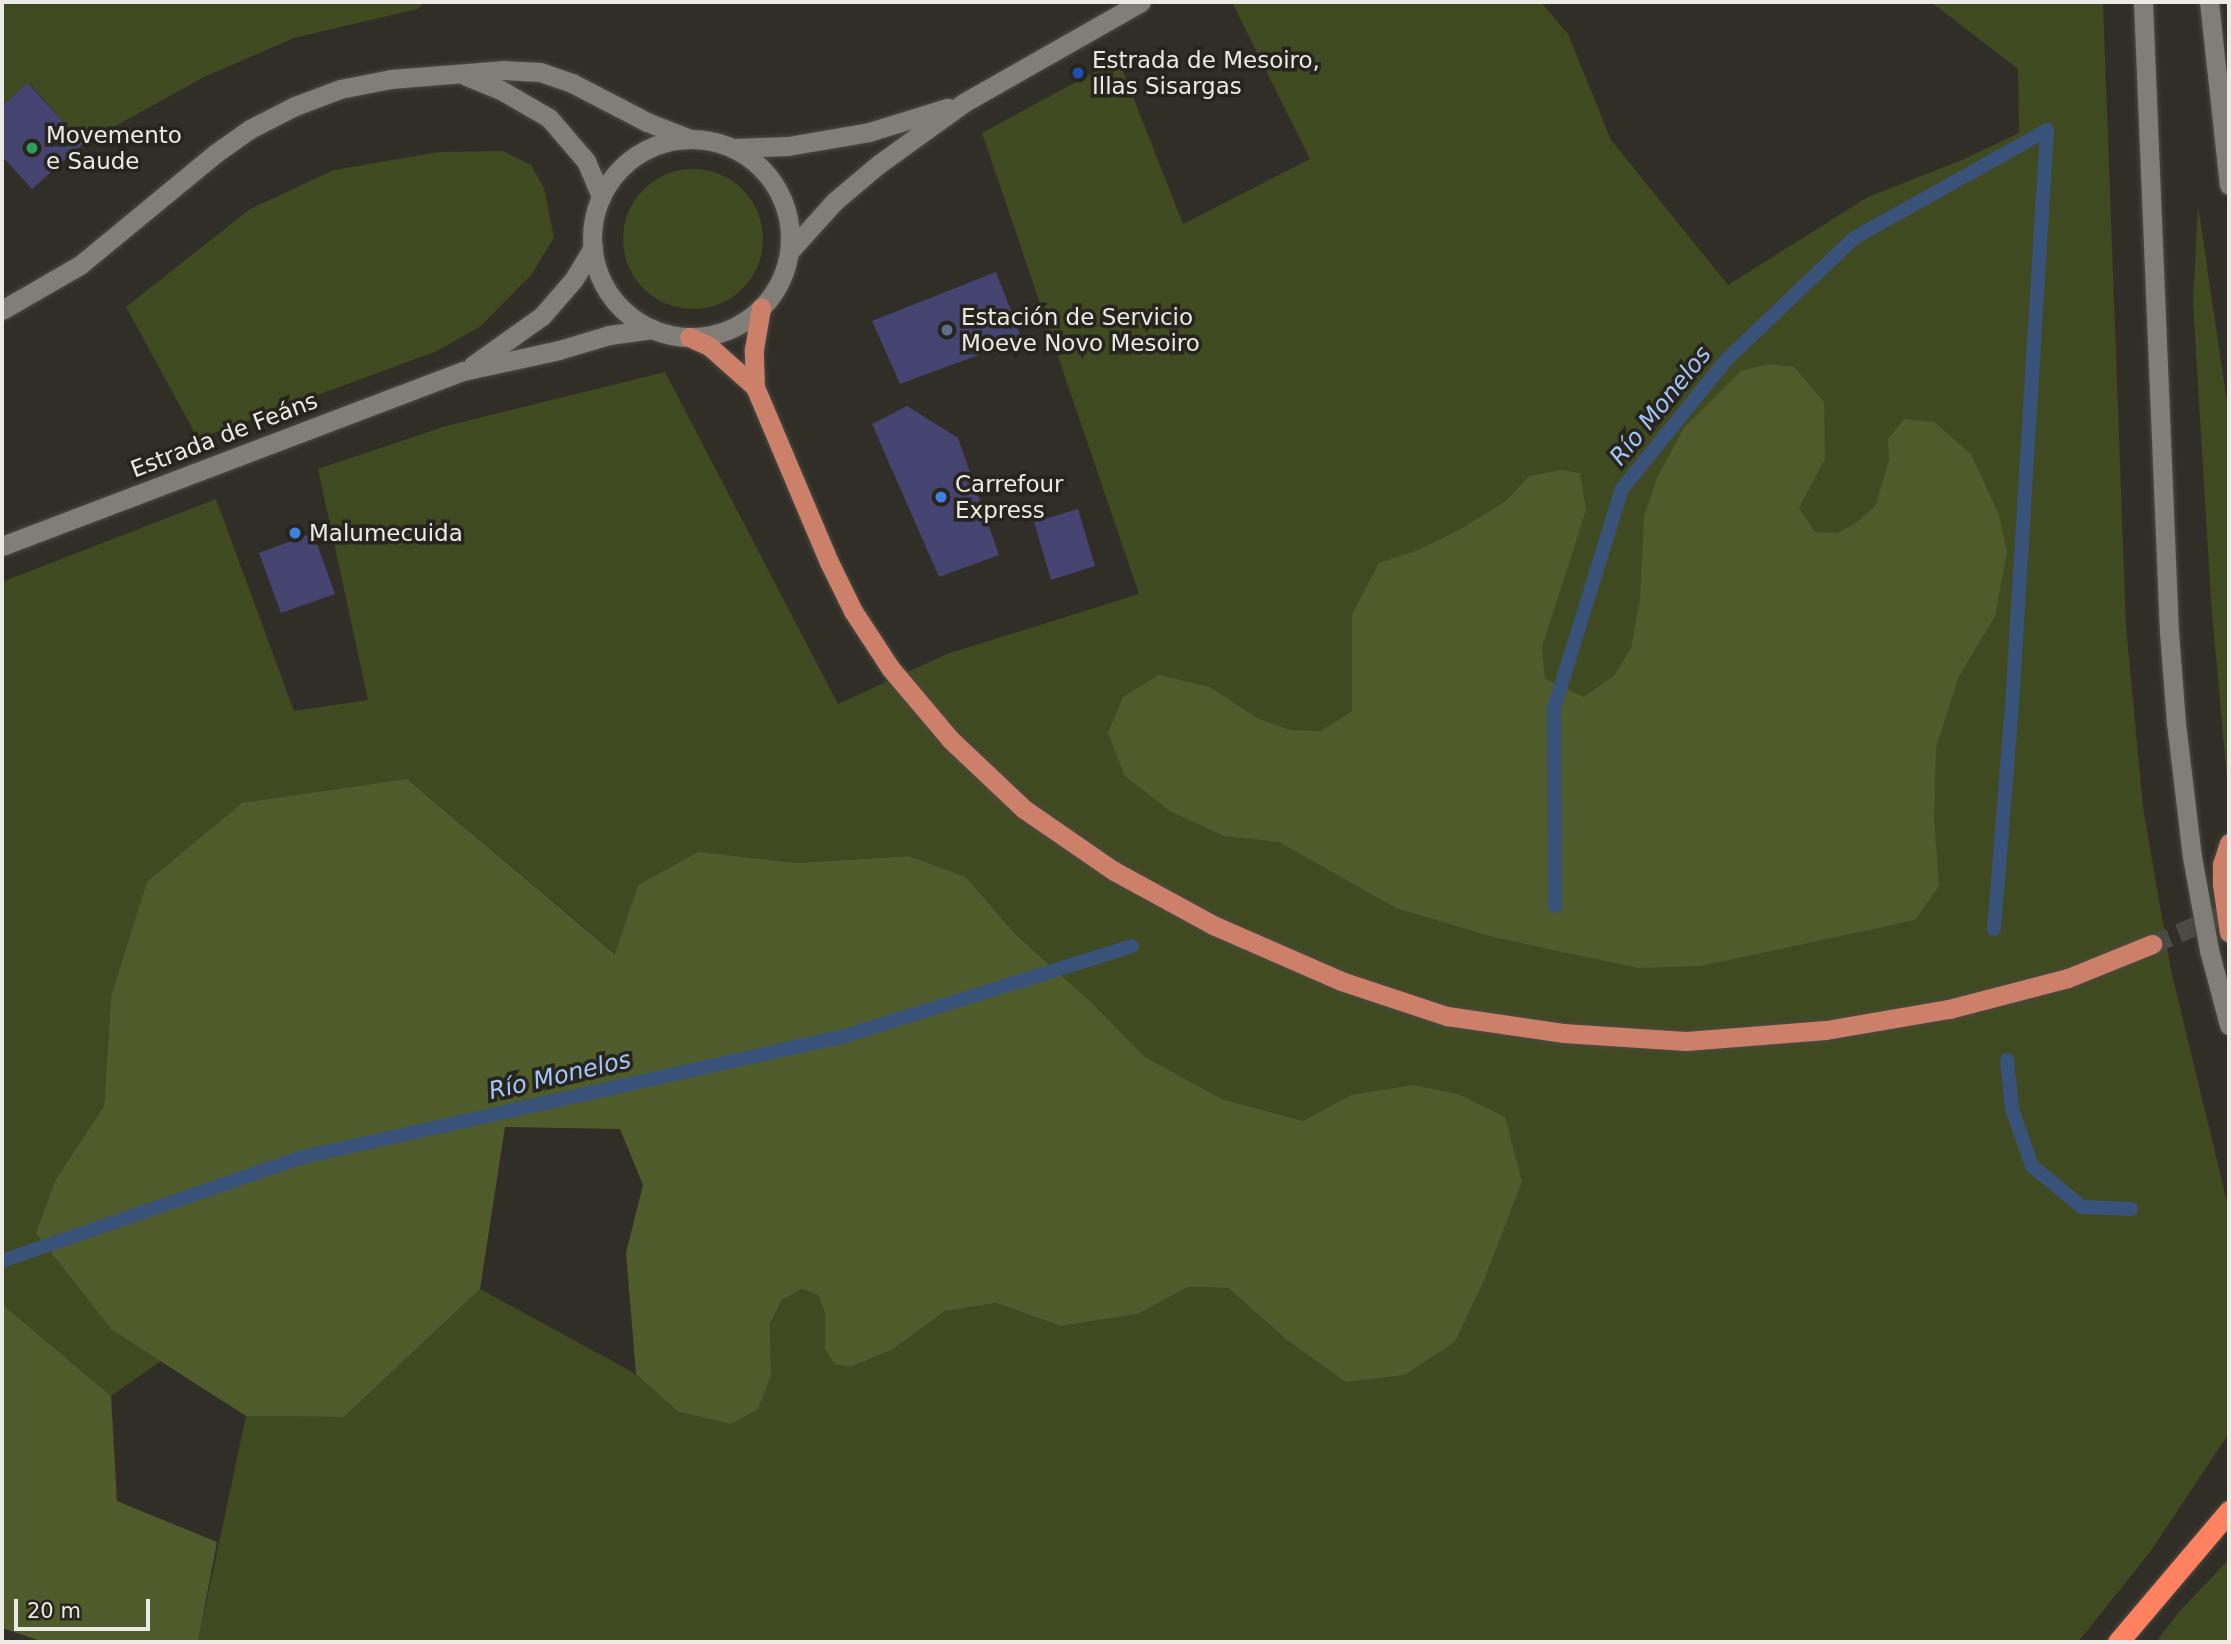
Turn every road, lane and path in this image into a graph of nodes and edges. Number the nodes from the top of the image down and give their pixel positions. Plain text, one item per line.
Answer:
1 (1141, 2) edge
2 (2143, 2) edge
3 (2209, 2) edge
4 (462, 75) junction
5 (965, 102) junction
6 (688, 138) junction
7 (733, 148) junction
8 (2229, 185) edge
9 (601, 197) junction
10 (593, 247) junction
11 (789, 252) junction
12 (761, 308) junction
13 (2, 310) edge
14 (653, 328) junction
15 (689, 337) junction
16 (463, 371) junction
17 (755, 387) junction
18 (2, 546) edge
19 (2229, 843) edge
20 (2229, 933) edge
21 (2152, 944) tunnel mouth
22 (2229, 1025) edge
23 (2229, 1511) edge
24 (2118, 1642) edge

1 - 5 street
2 - 22 street
3 - 8 street
4 - 6 street
4 - 9 street
4 - 13 street
5 - 7 street
5 - 11 street
6 - 7 street, Estrada de Feáns
6 - 9 street, Estrada de Feáns
7 - 11 street, Estrada de Feáns
9 - 10 street, Estrada de Feáns
10 - 14 street, Estrada de Feáns
10 - 16 street, Estrada de Feáns
11 - 12 street, Estrada de Feáns
12 - 15 street, Estrada de Feáns
12 - 17 main road
14 - 15 street, Estrada de Feáns
14 - 16 street, Estrada de Feáns
15 - 17 main road
16 - 18 street, Estrada de Feáns
17 - 21 main road
19 - 20 main road
23 - 24 highway

